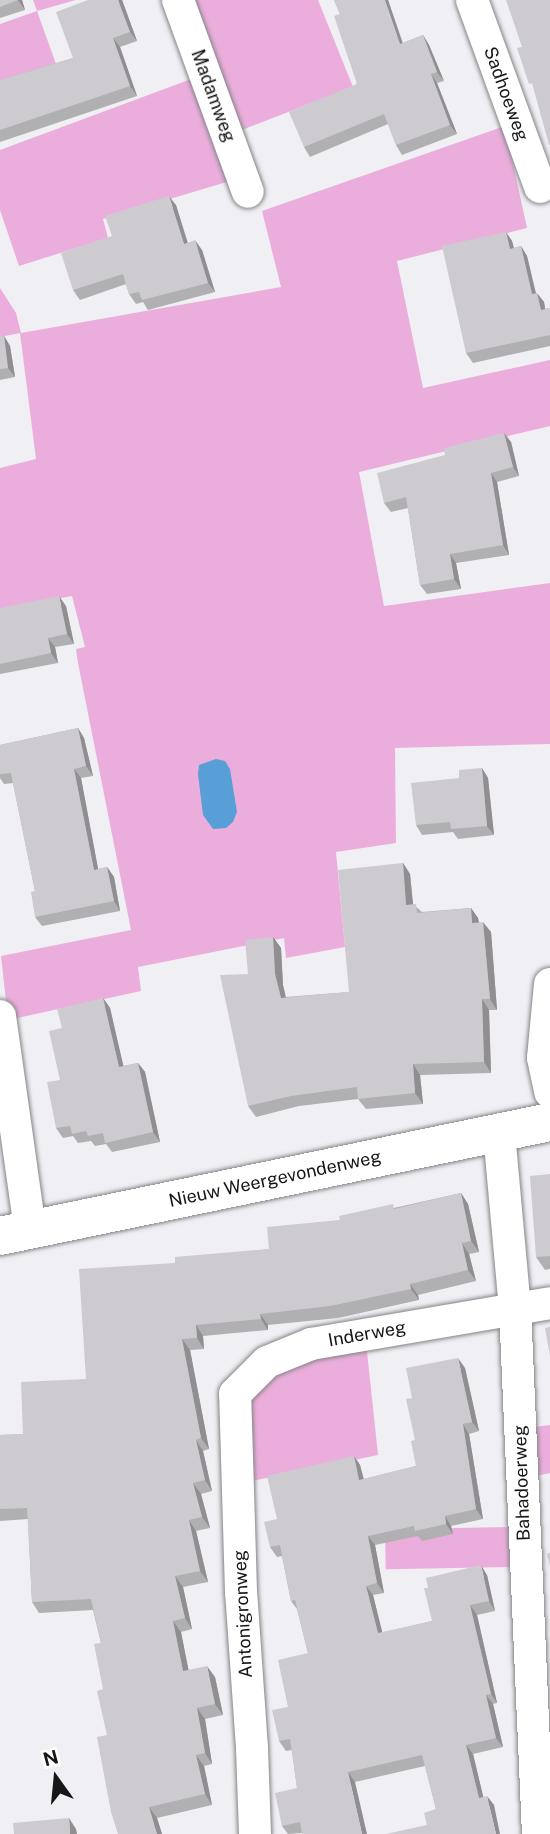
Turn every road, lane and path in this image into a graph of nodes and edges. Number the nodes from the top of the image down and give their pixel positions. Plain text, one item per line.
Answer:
1 (178, 0) edge
2 (472, 0) edge
3 (540, 187) dead end
4 (248, 192) dead end
5 (550, 984) edge
6 (0, 1016) edge
7 (550, 1092) edge
8 (550, 1122) edge
9 (499, 1133) junction
10 (15, 1232) edge
11 (550, 1303) edge
12 (515, 1308) junction
13 (235, 1394) joint
14 (255, 1834) edge
15 (538, 1834) edge

1 - 4 street, Madamweg
2 - 3 street, Sadhoeweg
5 - 7 street
6 - 10 street
8 - 9 street, Nieuw Weergevondenweg
9 - 10 street, Nieuw Weergevondenweg
9 - 12 street, Bahadoerweg
11 - 12 street, Inderweg
12 - 13 street, Inderweg
12 - 15 street, Bahadoerweg
13 - 14 street, Antonigronweg

